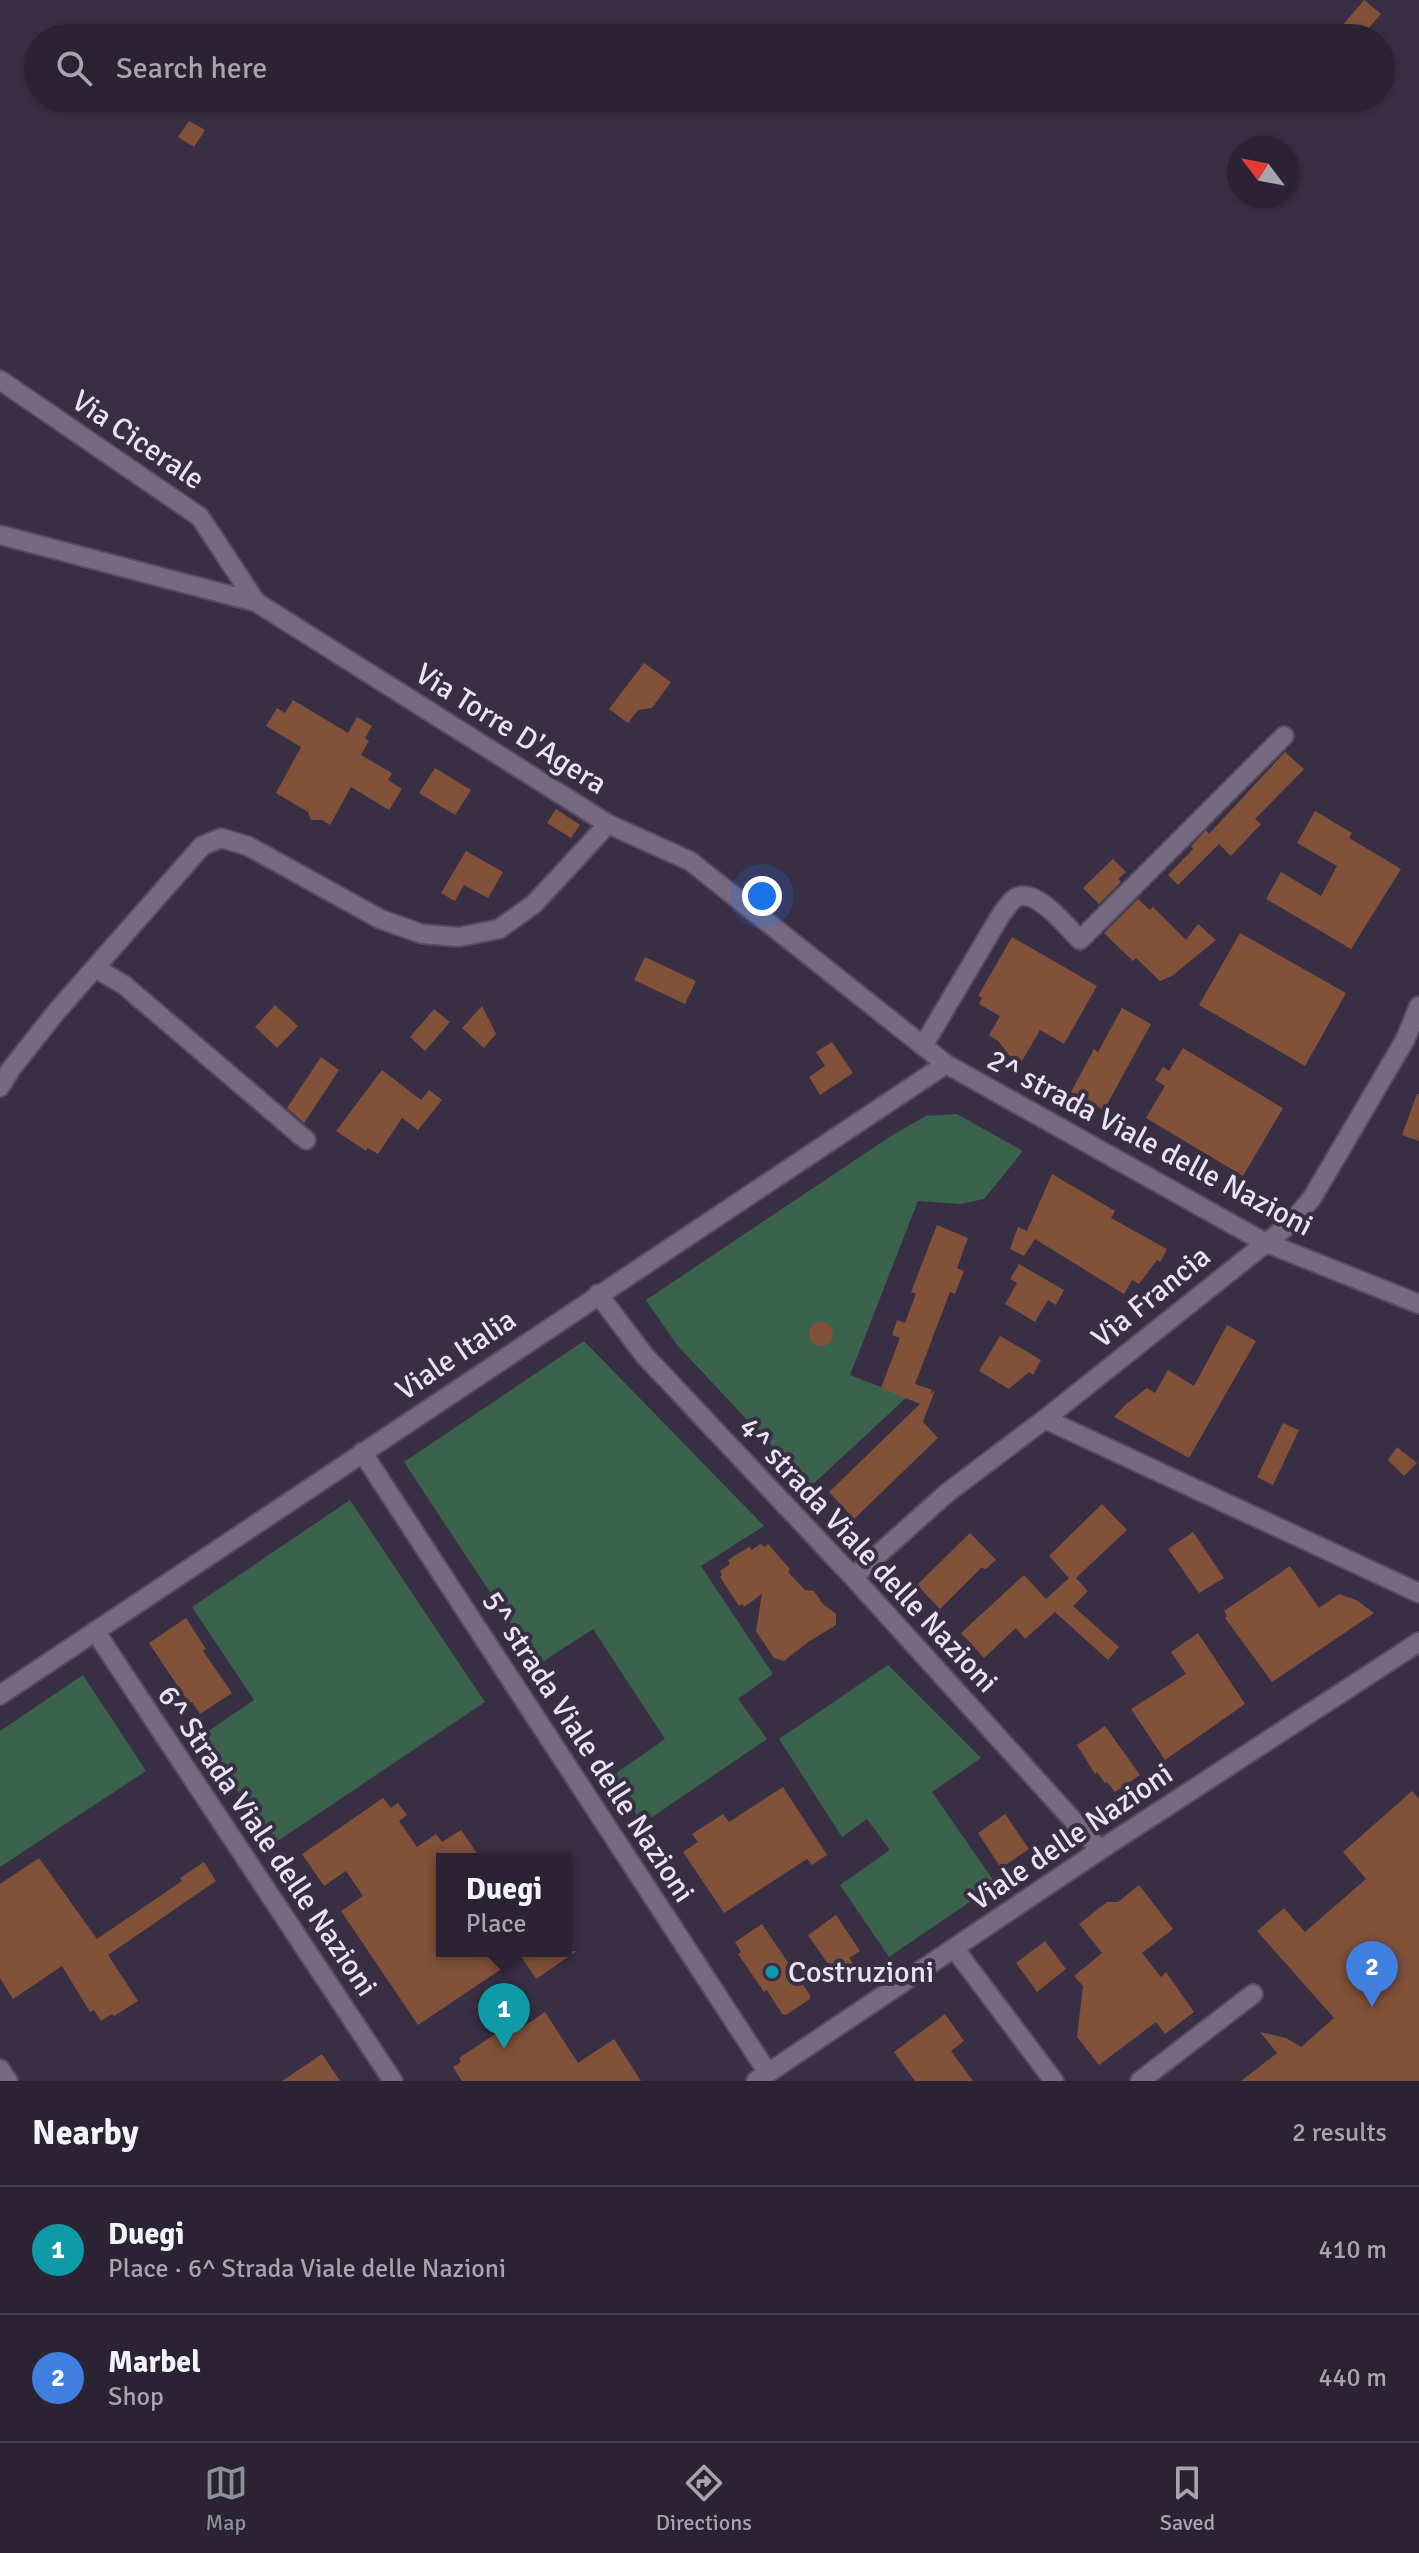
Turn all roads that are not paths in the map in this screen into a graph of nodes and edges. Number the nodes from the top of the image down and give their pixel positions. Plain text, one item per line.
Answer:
1 (0, 380) edge
2 (0, 535) edge
3 (256, 602) junction
4 (1284, 736) dead end
5 (608, 824) junction
6 (95, 968) junction
7 (1419, 1006) edge
8 (1412, 1043) edge
9 (923, 1046) junction
10 (946, 1064) junction
11 (0, 1087) edge
12 (306, 1140) dead end
13 (1264, 1242) junction
14 (598, 1294) junction
15 (1419, 1304) edge
16 (1045, 1419) junction
17 (362, 1452) junction
18 (853, 1577) junction
19 (1419, 1593) edge
20 (95, 1631) junction
21 (1419, 1642) edge
22 (0, 1695) edge
23 (1100, 1850) junction
24 (954, 1948) junction
25 (1253, 1994) dead end
26 (0, 2069) edge
27 (762, 2077) edge
28 (8, 2081) edge
29 (393, 2081) edge
30 (1054, 2081) edge
31 (1140, 2081) edge

1 - 3 street, Via Cicerale
2 - 3 street, Via Torre D'Agera
3 - 5 street, Via Torre D'Agera
4 - 9 street
5 - 6 street
5 - 9 street, Via Torre D'Agera
6 - 11 street
6 - 12 street
7 - 8 street, Via Francia
8 - 13 street, Via Francia
9 - 10 street, Via Torre D'Agera
10 - 13 street, 2^ strada Viale delle Nazioni
10 - 14 street, Viale Italia
13 - 15 street, 2^ strada Viale delle Nazioni
13 - 16 street, Via Francia
14 - 17 street, Viale Italia
14 - 18 street, 4^ strada Viale delle Nazioni
16 - 18 street, Via Francia
16 - 19 street
17 - 20 street, Viale Italia
17 - 27 street, 5^ strada Viale delle Nazioni
18 - 23 street, 4^ strada Viale delle Nazioni
20 - 22 street, Viale Italia
20 - 29 street, 6^ Strada Viale delle Nazioni
21 - 23 street, Viale delle Nazioni
23 - 24 street, Viale delle Nazioni
24 - 27 street, Viale delle Nazioni
24 - 30 street
25 - 31 street
26 - 28 street

